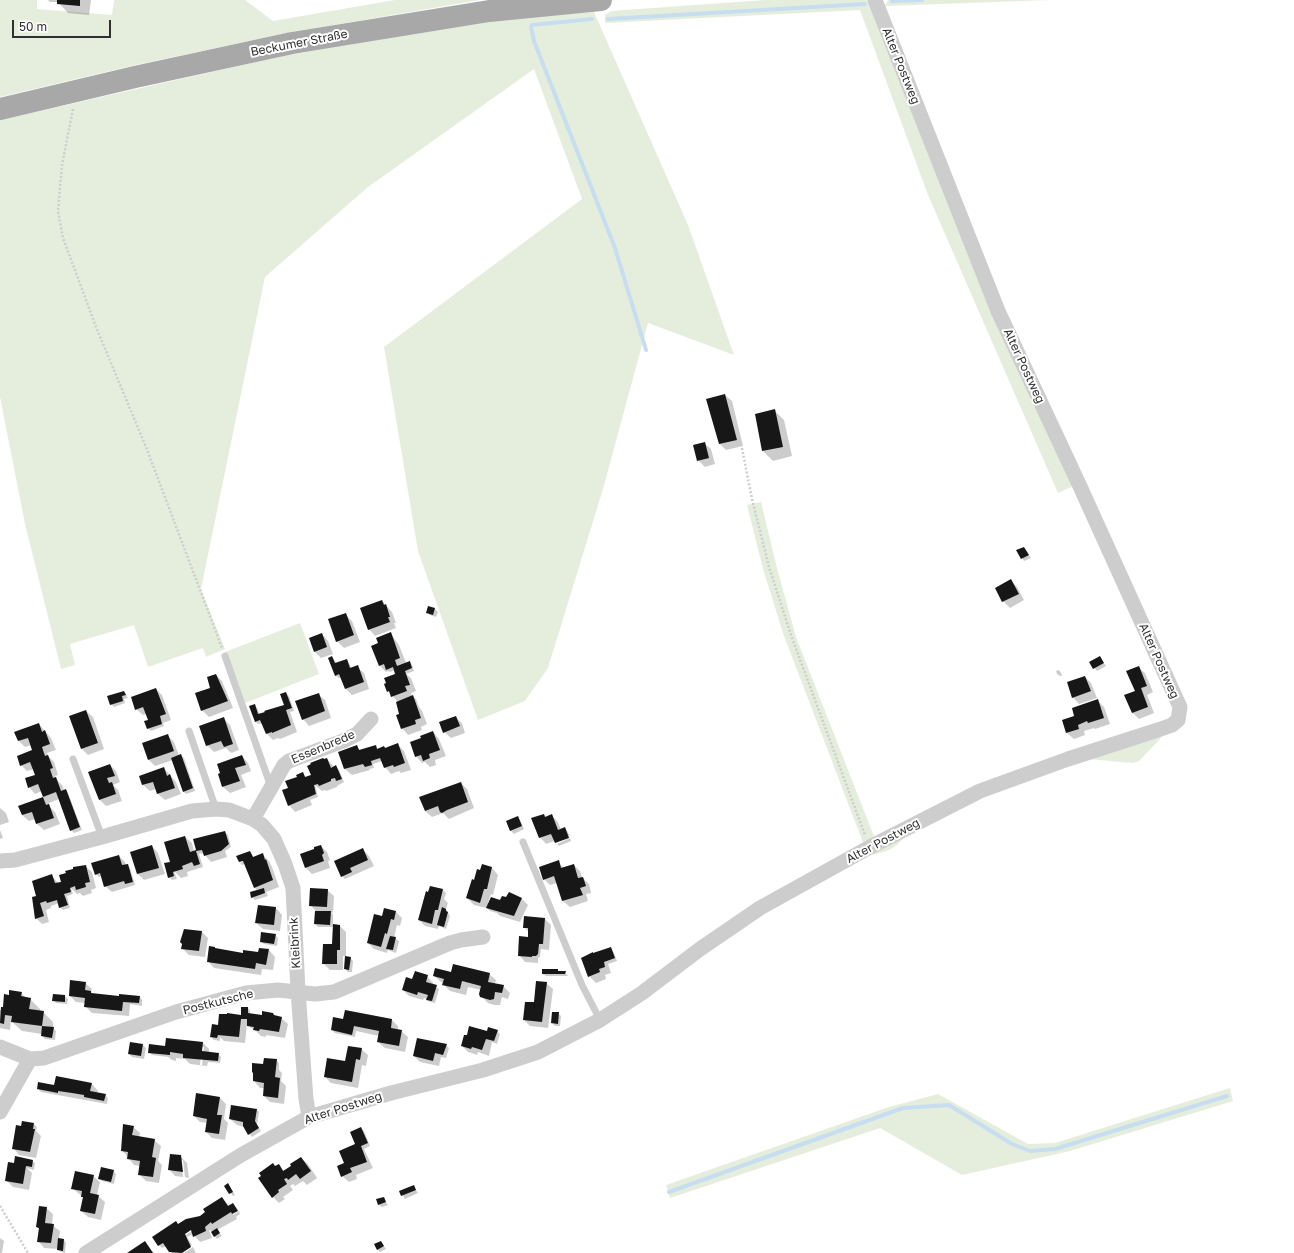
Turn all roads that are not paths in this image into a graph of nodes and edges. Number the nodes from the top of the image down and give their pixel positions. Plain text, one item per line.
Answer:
1 (601, 0) edge
2 (875, 0) edge
3 (0, 109) edge
4 (225, 656) road end
5 (371, 719) dead end
6 (189, 731) dead end
7 (73, 759) dead end
8 (271, 787) junction
9 (216, 809) junction
10 (253, 819) junction
11 (102, 837) junction
12 (523, 842) dead end
13 (0, 861) edge
14 (483, 937) dead end
15 (298, 991) junction
16 (600, 1020) junction
17 (0, 1047) edge
18 (30, 1059) junction
19 (0, 1112) edge
20 (309, 1117) junction
21 (86, 1253) edge

1 - 3 main road, Beckumer Straße
2 - 16 street, Alter Postweg
4 - 8 lane
5 - 8 street, Essenbrede
6 - 9 lane
7 - 11 lane
8 - 10 street, Essenbrede
9 - 10 street, Kleibrink
9 - 11 street, Kleibrink
10 - 15 street, Kleibrink
11 - 13 street, Kleibrink
12 - 16 lane
14 - 15 street, Postkutsche
15 - 18 street, Postkutsche
15 - 20 street, Kleibrink
16 - 20 street, Alter Postweg
17 - 18 street
18 - 19 street
20 - 21 street, Alter Postweg

